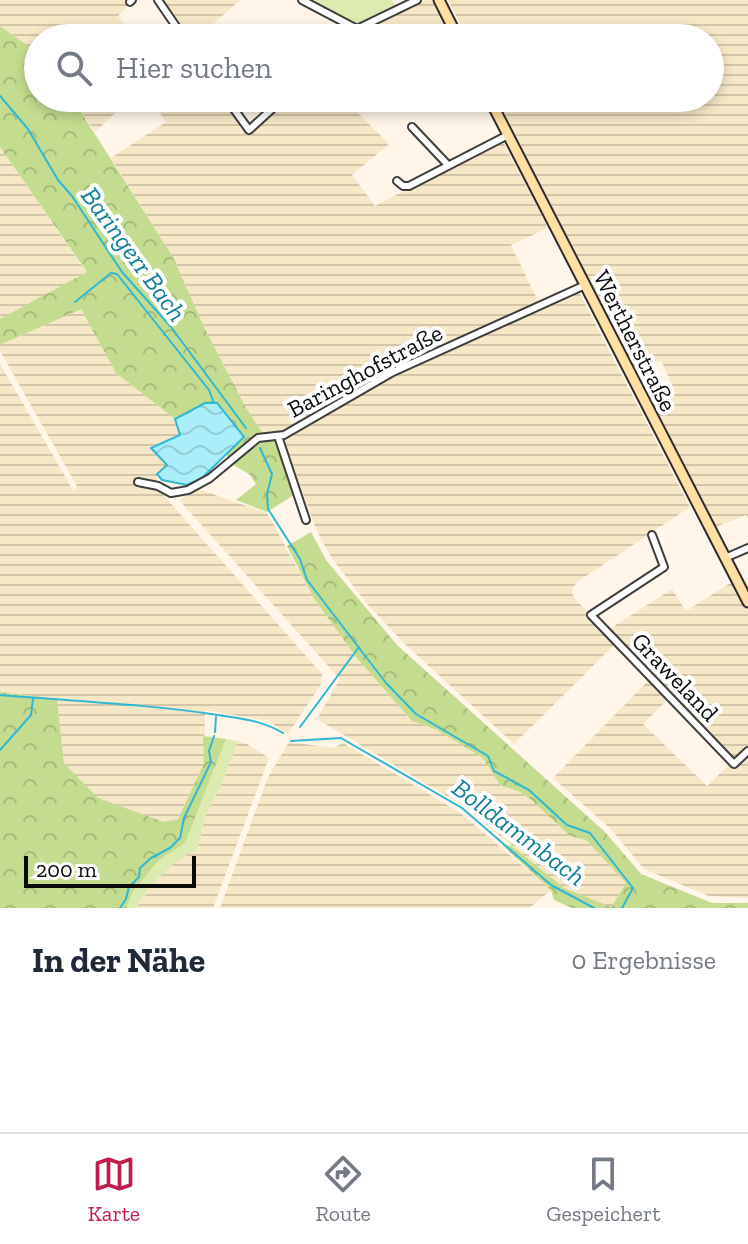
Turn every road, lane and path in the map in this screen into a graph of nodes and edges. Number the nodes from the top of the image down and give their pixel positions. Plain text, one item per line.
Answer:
1 (158, 0) edge
2 (302, 0) edge
3 (417, 0) edge
4 (439, 0) edge
5 (174, 24) edge
6 (348, 24) edge
7 (367, 24) edge
8 (451, 24) edge
9 (236, 112) edge
10 (269, 112) edge
11 (496, 112) edge
12 (412, 127) dead end
13 (508, 135) junction
14 (448, 165) junction
15 (397, 181) dead end
16 (583, 286) junction
17 (278, 436) junction
18 (138, 482) dead end
19 (306, 520) dead end
20 (652, 535) dead end
21 (748, 548) edge
22 (725, 558) junction
23 (748, 602) edge
24 (748, 751) edge

1 - 5 street
2 - 6 street
3 - 7 street
4 - 8 main road
9 - 10 street
11 - 13 main road, Wertherstraße
12 - 14 street
13 - 14 street
13 - 16 main road, Wertherstraße
14 - 15 street
16 - 17 street, Baringhofstraße
16 - 22 main road, Wertherstraße
17 - 18 street, Baringhofstraße
17 - 19 street
20 - 24 street, Graweland
21 - 22 street
22 - 23 main road, Wertherstraße

